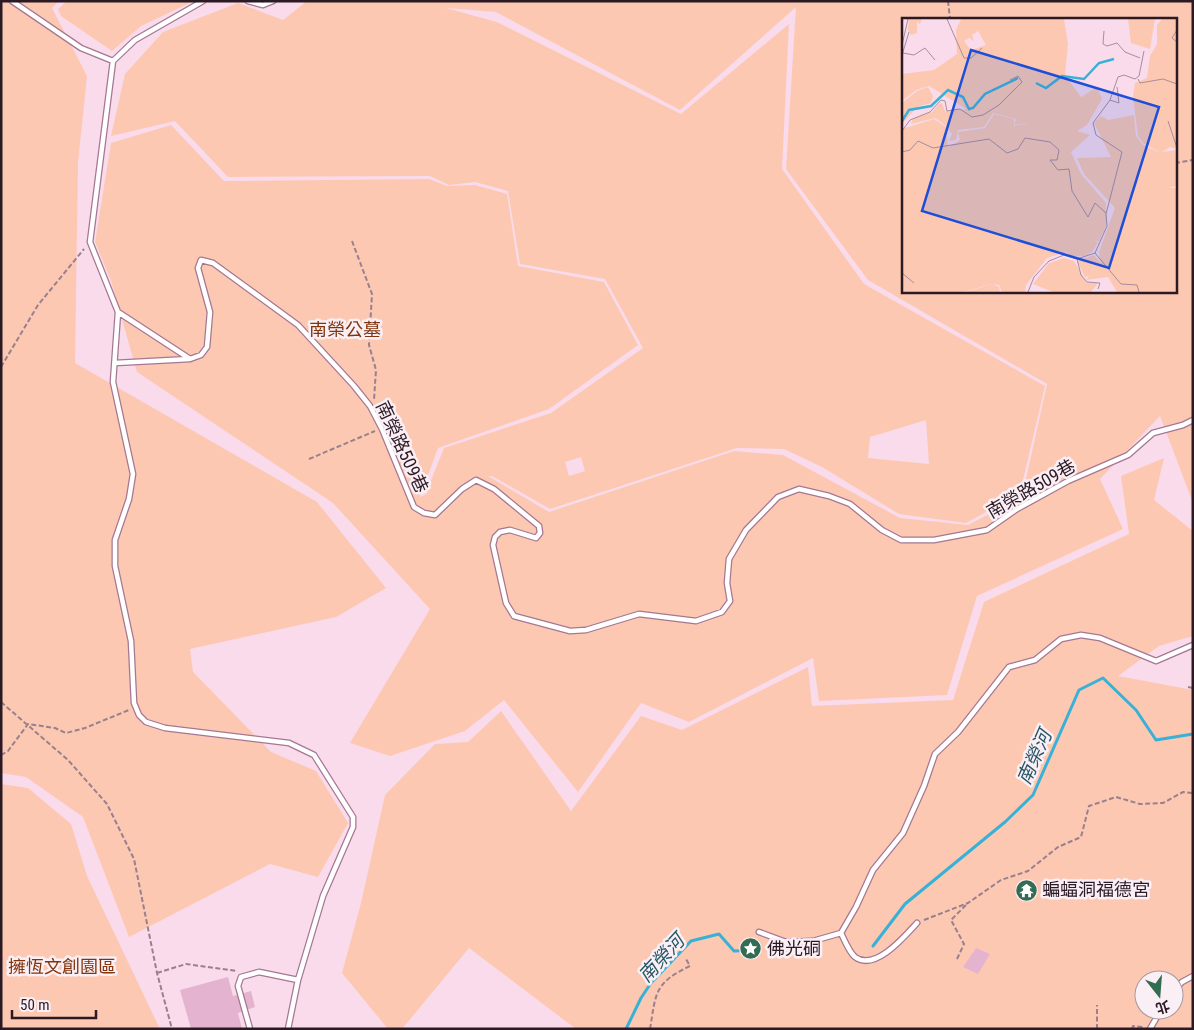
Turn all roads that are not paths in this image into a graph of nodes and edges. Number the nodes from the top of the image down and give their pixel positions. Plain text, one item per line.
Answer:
1 (12, 1) edge
2 (203, 1) edge
3 (248, 1) edge
4 (273, 1) edge
5 (113, 61) junction
6 (118, 312) junction
7 (190, 358) junction
8 (115, 364) junction
9 (1193, 420) edge
10 (1193, 645) edge
11 (917, 923) road end
12 (759, 932) dead end
13 (841, 933) junction
14 (298, 980) junction
15 (250, 1029) edge
16 (288, 1029) edge

1 - 5 lane
2 - 5 lane
3 - 4 lane
5 - 6 lane
6 - 7 lane
6 - 8 lane
7 - 8 lane
7 - 9 lane, 南榮路509巷
8 - 14 lane
10 - 13 lane
11 - 13 lane
12 - 13 lane
14 - 15 lane
14 - 16 lane

